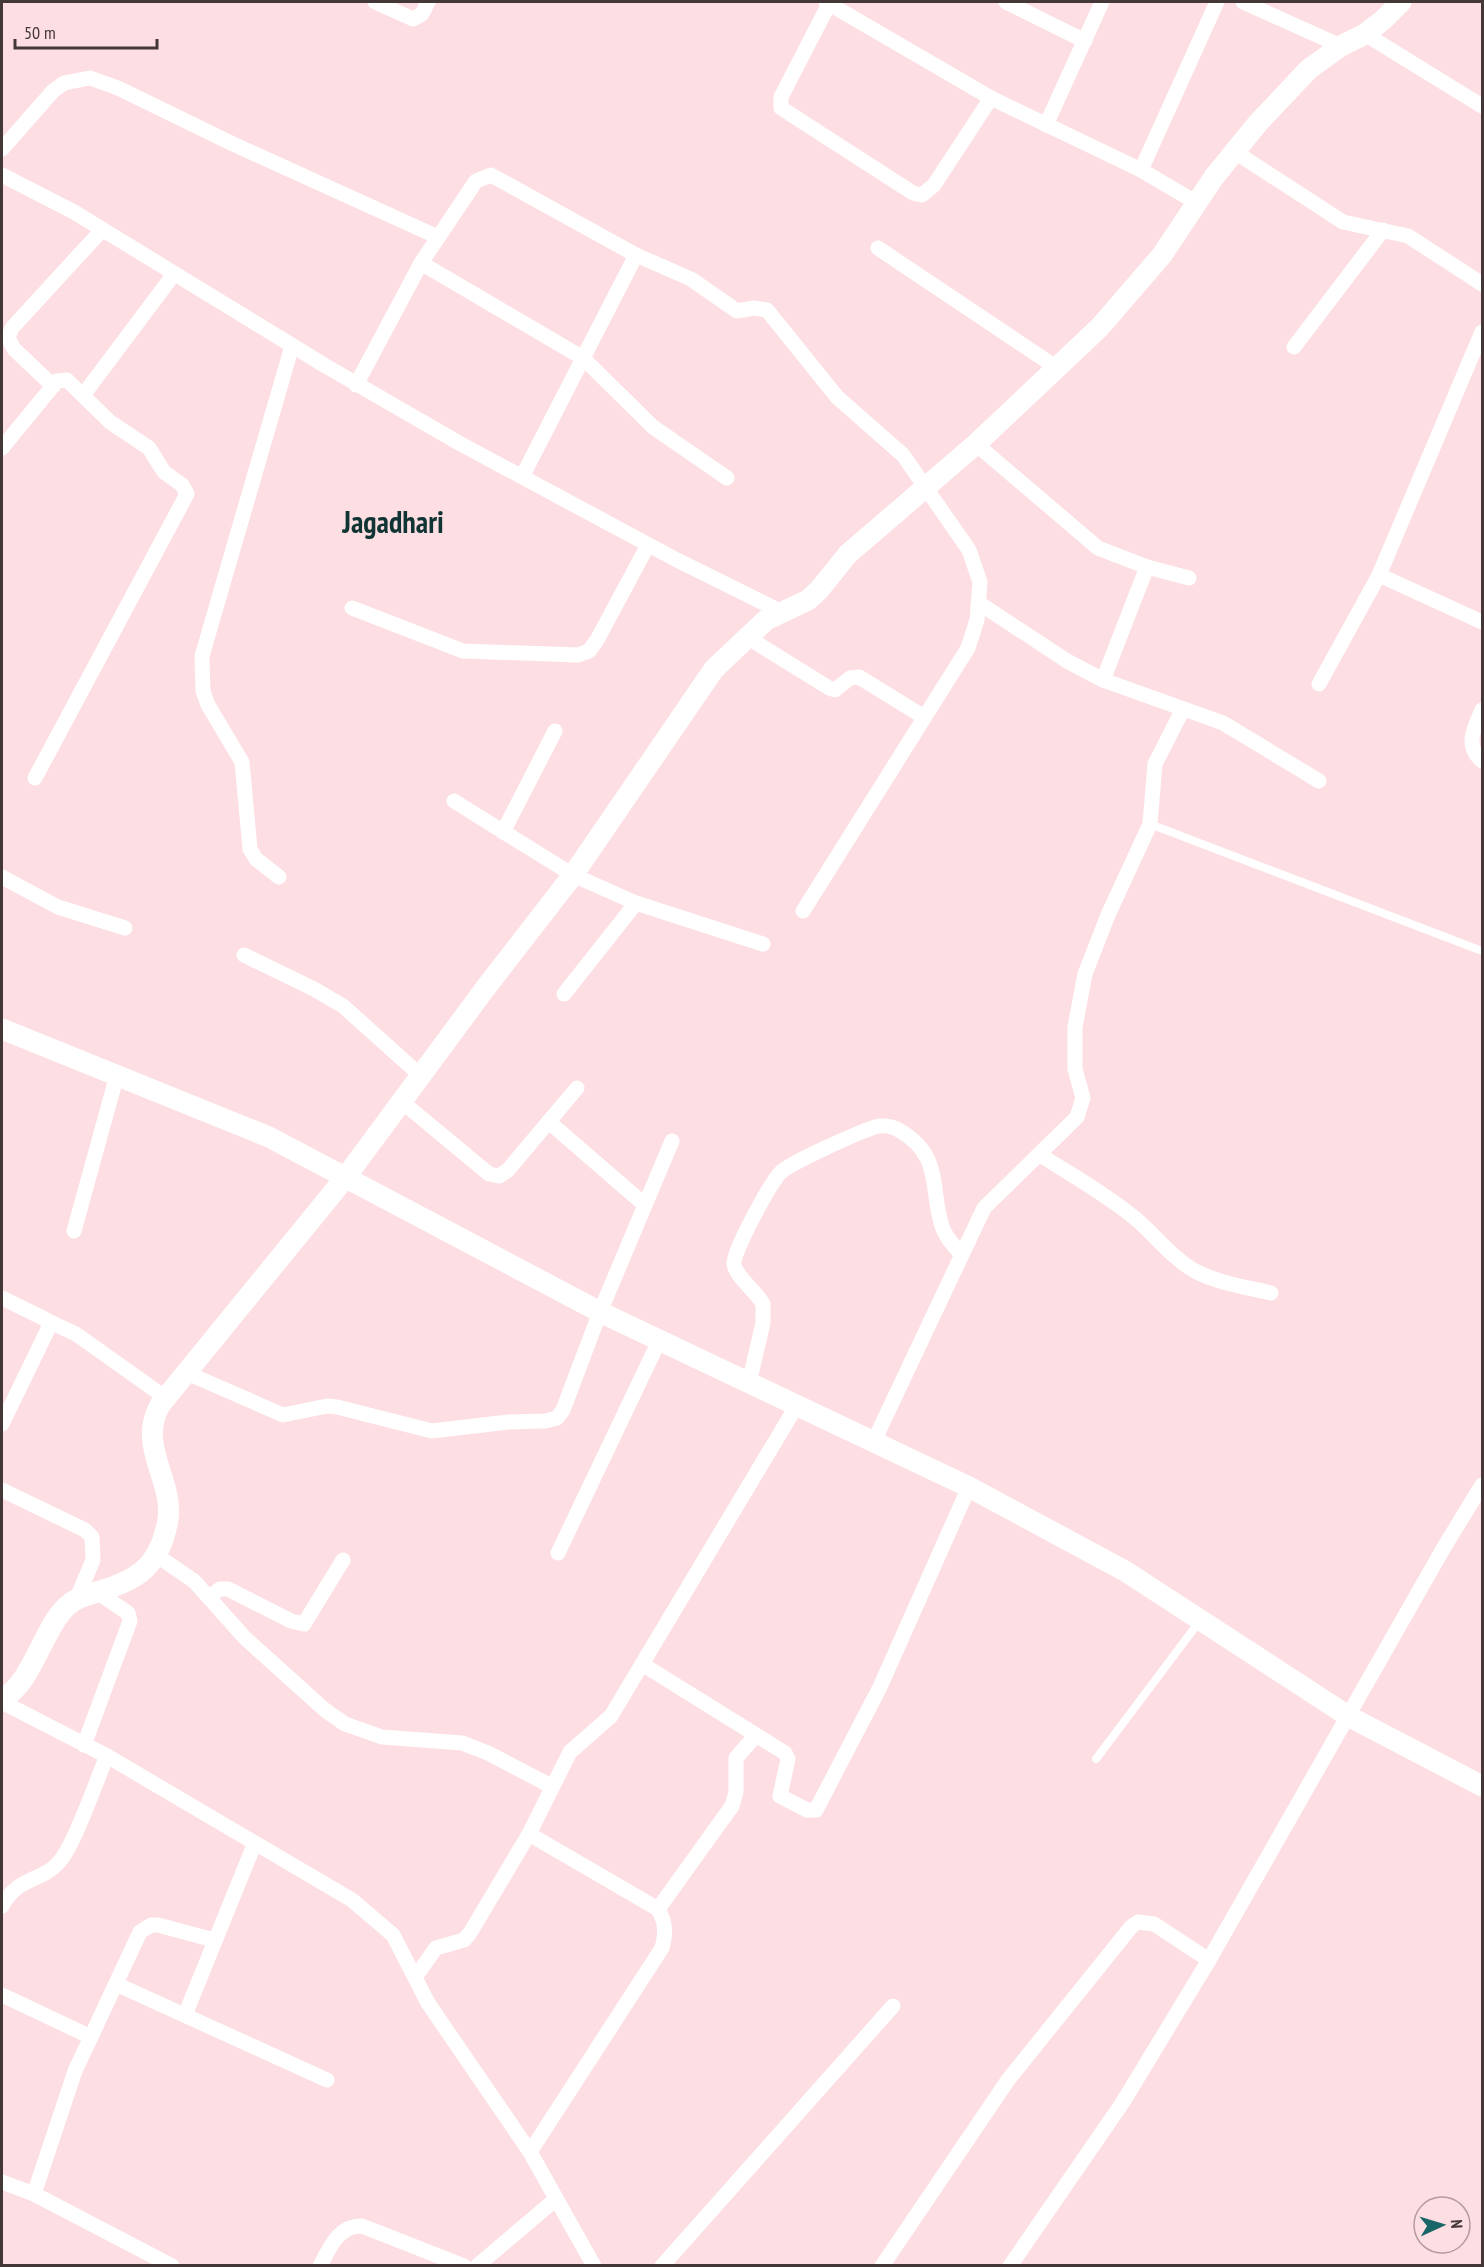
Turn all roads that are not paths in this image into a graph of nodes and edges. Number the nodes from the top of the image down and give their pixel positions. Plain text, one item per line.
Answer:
1 (375, 2) edge
2 (428, 2) edge
3 (829, 2) edge
4 (1006, 2) edge
5 (1101, 2) edge
6 (1217, 2) edge
7 (1243, 2) edge
8 (1401, 2) edge
9 (1365, 34) junction
10 (1085, 41) junction
11 (1341, 46) junction
12 (991, 98) junction
13 (1482, 106) edge
14 (1046, 125) junction
15 (2, 148) edge
16 (1235, 152) junction
17 (1141, 170) junction
18 (2, 175) edge
19 (1197, 203) junction
20 (102, 230) junction
21 (1383, 230) junction
22 (438, 237) junction
23 (878, 248) dead end
24 (636, 255) junction
25 (421, 263) junction
26 (174, 274) junction
27 (1482, 284) edge
28 (1482, 332) edge
29 (292, 346) junction
30 (1294, 347) dead end
31 (584, 358) junction
32 (1057, 368) junction
33 (356, 385) junction
34 (53, 386) junction
35 (84, 394) junction
36 (976, 444) junction
37 (2, 448) edge
38 (523, 475) junction
39 (727, 478) dead end
40 (926, 487) junction
41 (648, 545) junction
42 (1147, 567) junction
43 (1379, 575) junction
44 (1189, 578) dead end
45 (979, 603) junction
46 (352, 608) dead end
47 (780, 611) junction
48 (1482, 622) edge
49 (747, 637) junction
50 (1103, 680) junction
51 (1320, 684) dead end
52 (1183, 709) junction
53 (1482, 710) edge
54 (924, 717) junction
55 (555, 731) dead end
56 (1482, 761) edge
57 (34, 777) dead end
58 (1319, 781) dead end
59 (454, 801) dead end
60 (1150, 824) junction
61 (503, 832) junction
62 (573, 875) junction
63 (2, 878) edge
64 (279, 878) dead end
65 (636, 903) junction
66 (802, 912) dead end
67 (125, 928) dead end
68 (763, 944) dead end
69 (1482, 951) edge
70 (244, 956) dead end
71 (564, 994) dead end
72 (2, 1029) edge
73 (117, 1075) junction
74 (420, 1075) junction
75 (577, 1088) dead end
76 (401, 1101) junction
77 (549, 1122) junction
78 (672, 1141) dead end
79 (1040, 1155) junction
80 (345, 1178) junction
81 (645, 1205) junction
82 (74, 1232) dead end
83 (961, 1254) junction
84 (1271, 1293) dead end
85 (2, 1298) edge
86 (600, 1312) junction
87 (48, 1321) junction
88 (659, 1341) junction
89 (187, 1373) junction
90 (749, 1383) junction
91 (166, 1398) junction
92 (797, 1405) junction
93 (2, 1424) edge
94 (874, 1441) junction
95 (1482, 1485) edge
96 (969, 1487) junction
97 (2, 1490) edge
98 (558, 1554) dead end
99 (156, 1555) junction
100 (343, 1560) dead end
101 (87, 1595) junction
102 (209, 1597) junction
103 (1200, 1621) junction
104 (642, 1664) junction
105 (2, 1698) edge
106 (2, 1702) edge
107 (1348, 1716) junction
108 (756, 1735) junction
109 (84, 1745) junction
110 (107, 1756) junction
111 (1096, 1759) dead end
112 (551, 1786) junction
113 (1482, 1786) edge
114 (529, 1834) junction
115 (254, 1845) junction
116 (2, 1906) edge
117 (658, 1909) junction
118 (214, 1940) junction
119 (1209, 1960) junction
120 (416, 1976) junction
121 (116, 1984) junction
122 (2, 1995) edge
123 (893, 2006) dead end
124 (185, 2016) junction
125 (91, 2037) junction
126 (327, 2080) dead end
127 (530, 2152) junction
128 (2, 2182) edge
129 (34, 2194) junction
130 (556, 2199) junction
131 (172, 2265) edge
132 (320, 2265) edge
133 (464, 2265) edge
134 (477, 2265) edge
135 (594, 2265) edge
136 (662, 2265) edge
137 (882, 2265) edge
138 (1010, 2265) edge

1 - 2 street
3 - 12 street
3 - 12 street
4 - 10 street
5 - 10 street
6 - 17 street
7 - 11 street
8 - 9 street
9 - 11 street
9 - 13 street
10 - 14 street
11 - 16 street
12 - 14 street
14 - 17 street
15 - 22 street
16 - 19 street
16 - 21 street
17 - 19 street
18 - 20 street
19 - 32 street
20 - 26 street
20 - 34 street
21 - 27 street
21 - 30 street
22 - 24 street
22 - 25 street
23 - 32 street
24 - 31 street
24 - 40 street
25 - 31 street
25 - 33 street
26 - 29 street
26 - 35 street
28 - 43 street
29 - 33 street
29 - 64 street
31 - 38 street
31 - 39 street
32 - 36 street
33 - 38 street
34 - 35 street
34 - 37 street
35 - 57 street
36 - 40 street
36 - 42 street
38 - 41 street
40 - 45 street
40 - 47 street
41 - 46 street
41 - 47 street
42 - 44 street
42 - 50 street
43 - 48 street
43 - 51 street
45 - 50 street
45 - 54 street
47 - 49 street
49 - 54 street
49 - 62 street
50 - 52 street
52 - 58 street
52 - 60 street
53 - 56 street
54 - 66 street
55 - 61 street
59 - 61 street
60 - 69 lane
60 - 79 street
61 - 62 street
62 - 65 street
62 - 74 street
63 - 67 street
65 - 68 street
65 - 71 street
70 - 74 street
72 - 73 street
73 - 80 street
73 - 82 street
74 - 76 street
75 - 77 street
76 - 77 street
76 - 80 street
77 - 81 street
78 - 81 street
79 - 83 street
79 - 84 street
80 - 86 street
80 - 89 street
81 - 86 street
83 - 90 street
83 - 94 street
85 - 87 street
86 - 88 street
86 - 89 street
87 - 91 street
87 - 93 street
88 - 90 street
88 - 98 street
89 - 91 street
90 - 92 street
91 - 99 street
92 - 94 street
92 - 104 street
94 - 96 street
95 - 107 street
96 - 103 street
96 - 108 street
97 - 101 street
99 - 101 street
99 - 102 street
100 - 102 street
101 - 105 street
101 - 109 street
102 - 112 street
103 - 107 street
103 - 111 lane
104 - 108 street
104 - 112 street
106 - 109 street
107 - 113 street
107 - 119 street
108 - 117 street
109 - 110 street
110 - 115 street
110 - 116 street
112 - 114 street
114 - 117 street
114 - 120 street
115 - 118 street
115 - 120 street
117 - 127 street
118 - 121 street
118 - 124 street
119 - 137 street
119 - 138 street
120 - 127 street
121 - 124 street
121 - 125 street
122 - 125 street
123 - 136 street
124 - 126 street
125 - 129 street
127 - 130 street
128 - 129 street
129 - 131 street
130 - 134 street
130 - 135 street
132 - 133 street

